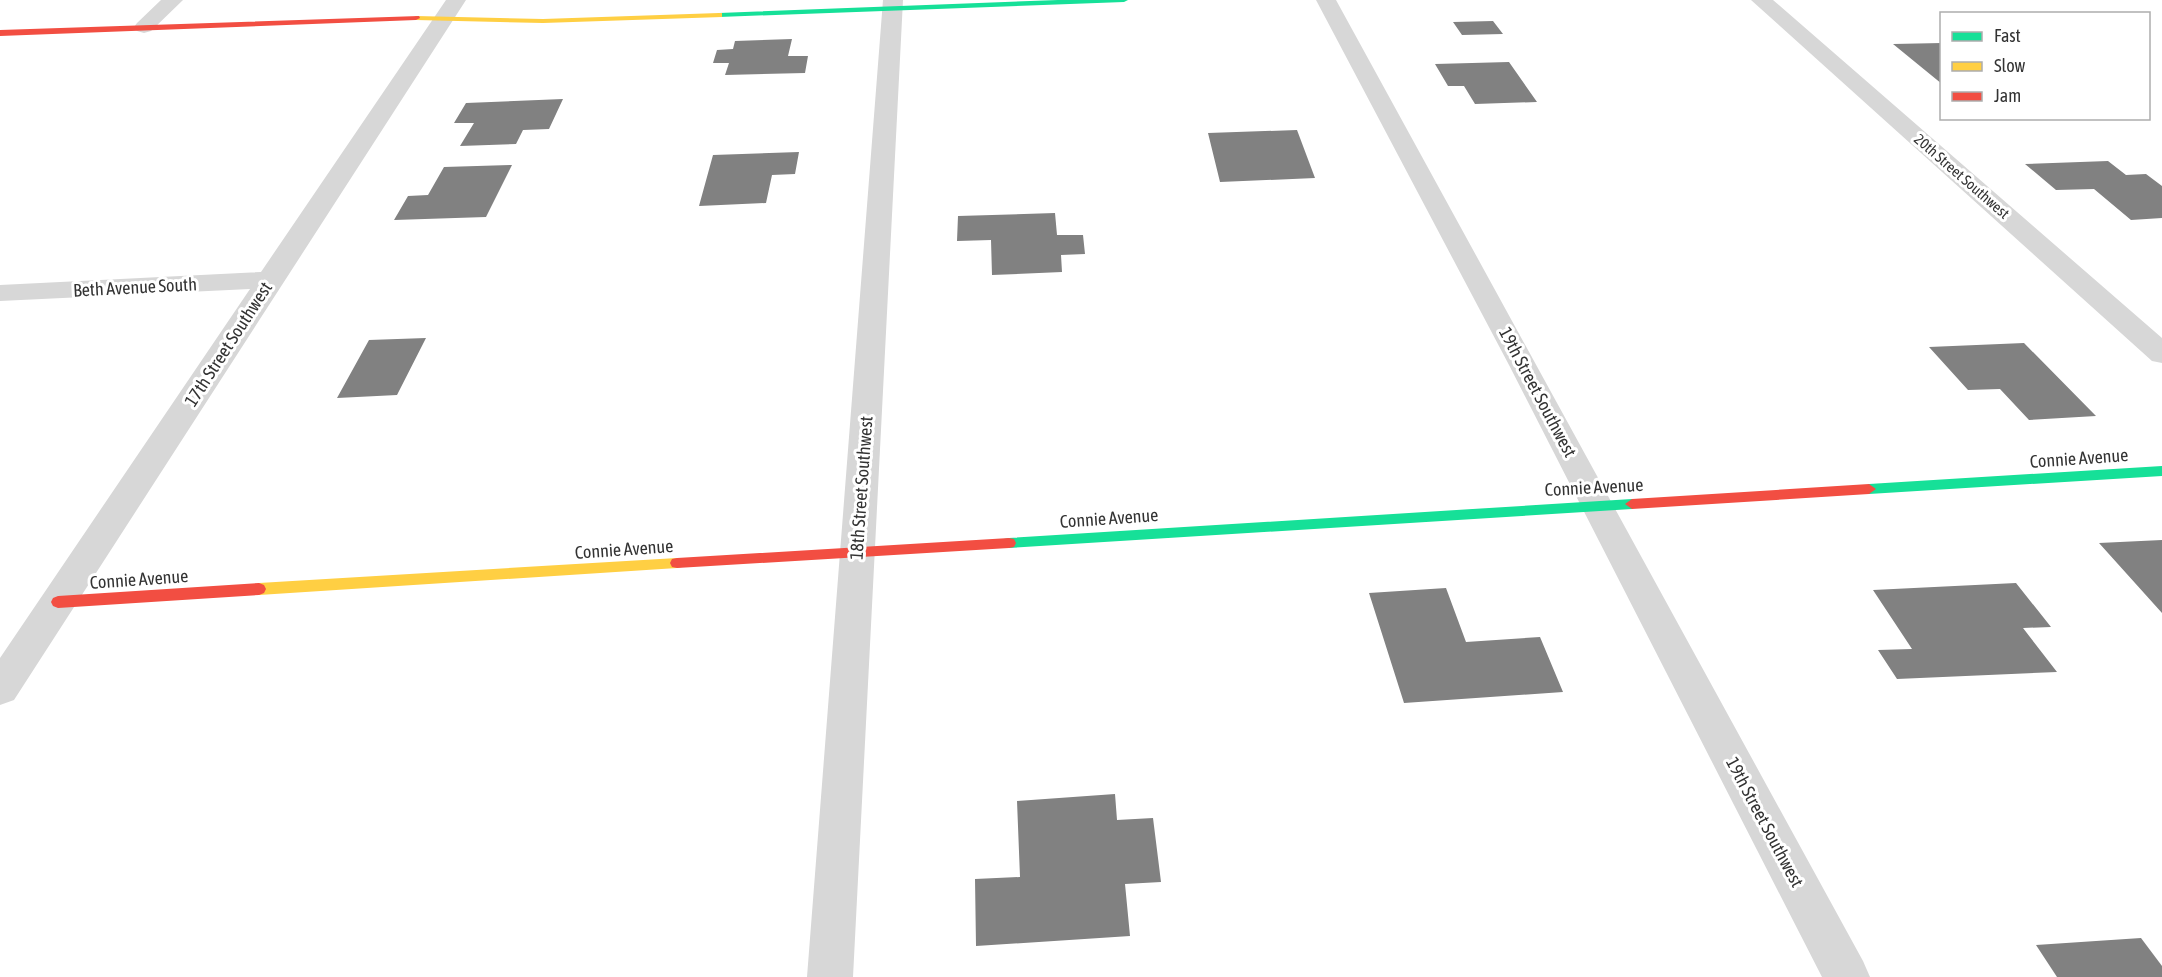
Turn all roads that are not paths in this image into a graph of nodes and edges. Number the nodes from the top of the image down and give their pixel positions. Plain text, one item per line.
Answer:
1 (173, 0) edge
2 (1124, 0) edge
3 (1326, 0) edge
4 (1761, 0) edge
5 (893, 5) edge
6 (451, 8) edge
7 (144, 27) junction
8 (0, 33) edge
9 (270, 280) junction
10 (0, 293) edge
11 (2162, 354) edge
12 (2162, 471) edge
13 (1599, 505) junction
14 (857, 552) junction
15 (58, 602) junction
16 (0, 689) edge
17 (830, 977) edge
18 (1847, 977) edge

1 - 7 street
2 - 5 street
3 - 13 street, 19th Street Southwest
4 - 11 street, 20th Street Southwest
5 - 6 street
5 - 14 street, 18th Street Southwest
6 - 7 street
6 - 9 street, 17th Street Southwest
7 - 8 street
9 - 10 street, Beth Avenue South
9 - 15 street, 17th Street Southwest
12 - 13 street, Connie Avenue
13 - 14 street, Connie Avenue
13 - 18 street, 19th Street Southwest
14 - 15 street, Connie Avenue
14 - 17 street, 18th Street Southwest
15 - 16 street, 17th Street Southwest

